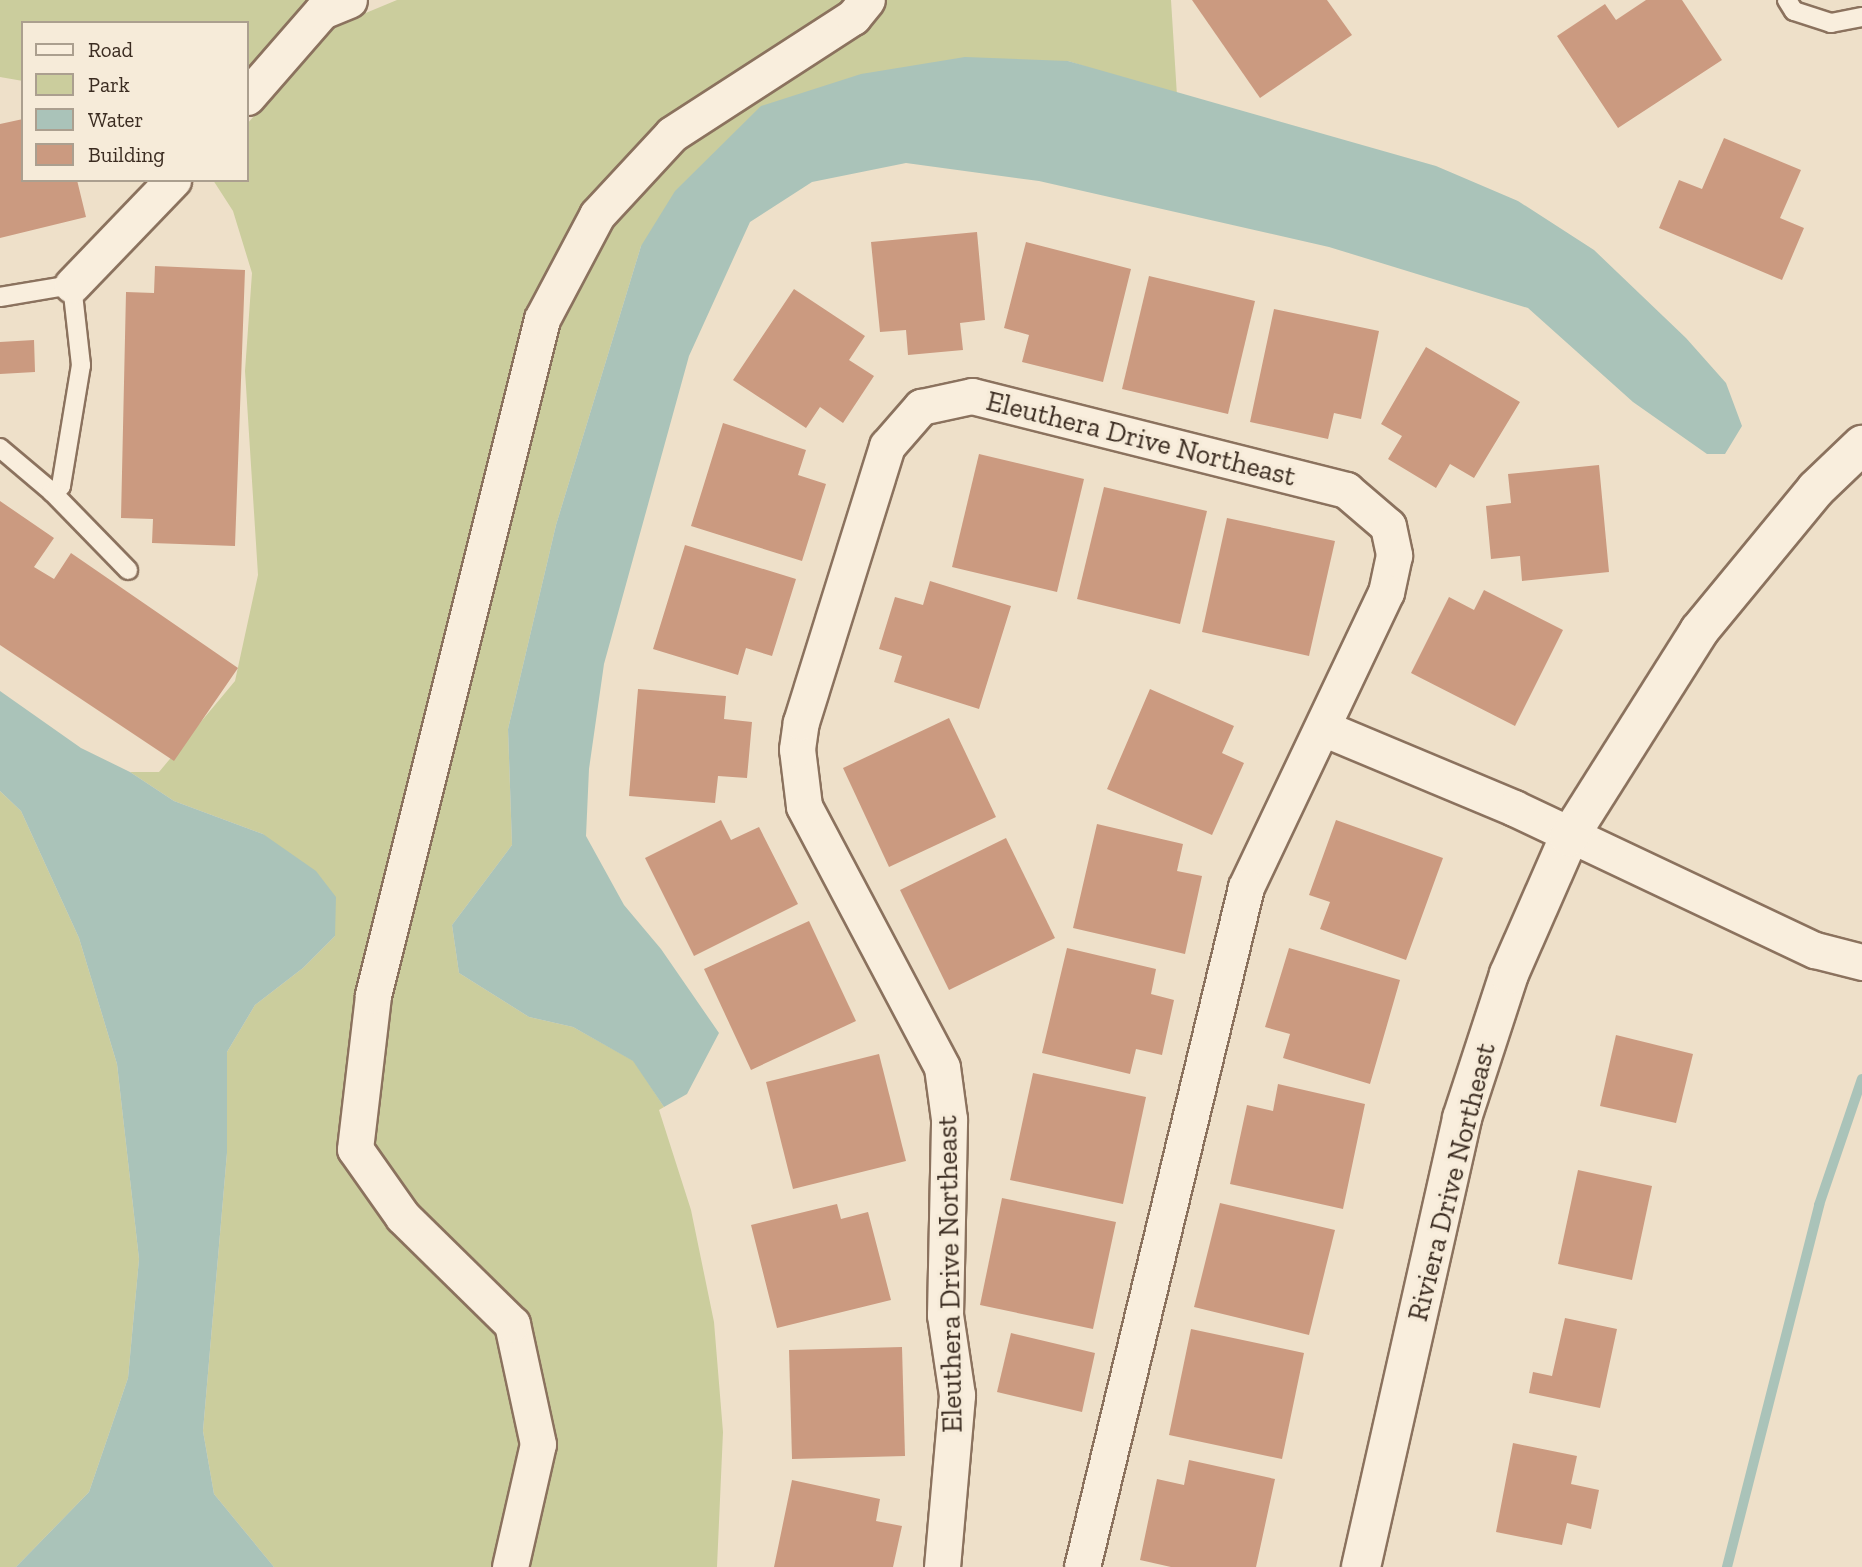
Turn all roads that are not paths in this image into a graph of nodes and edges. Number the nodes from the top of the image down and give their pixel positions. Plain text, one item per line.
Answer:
1 (349, 0) edge
2 (867, 0) edge
3 (1787, 0) edge
4 (1862, 16) edge
5 (248, 96) edge
6 (171, 182) edge
7 (72, 285) junction
8 (0, 297) edge
9 (1862, 444) edge
10 (0, 448) edge
11 (52, 492) junction
12 (128, 570) dead end
13 (1323, 728) junction
14 (1569, 837) junction
15 (1862, 962) edge
16 (510, 1567) edge
17 (942, 1567) edge
18 (1082, 1567) edge
19 (1361, 1567) edge

1 - 5 street
2 - 16 street
3 - 4 lane
6 - 7 street
7 - 8 lane
7 - 11 lane
9 - 14 street, Riviera Drive Northeast
10 - 11 lane
11 - 12 lane
13 - 14 street
13 - 17 street, Eleuthera Drive Northeast
13 - 18 street, Eleuthera Drive Northeast
14 - 15 street
14 - 19 street, Riviera Drive Northeast

